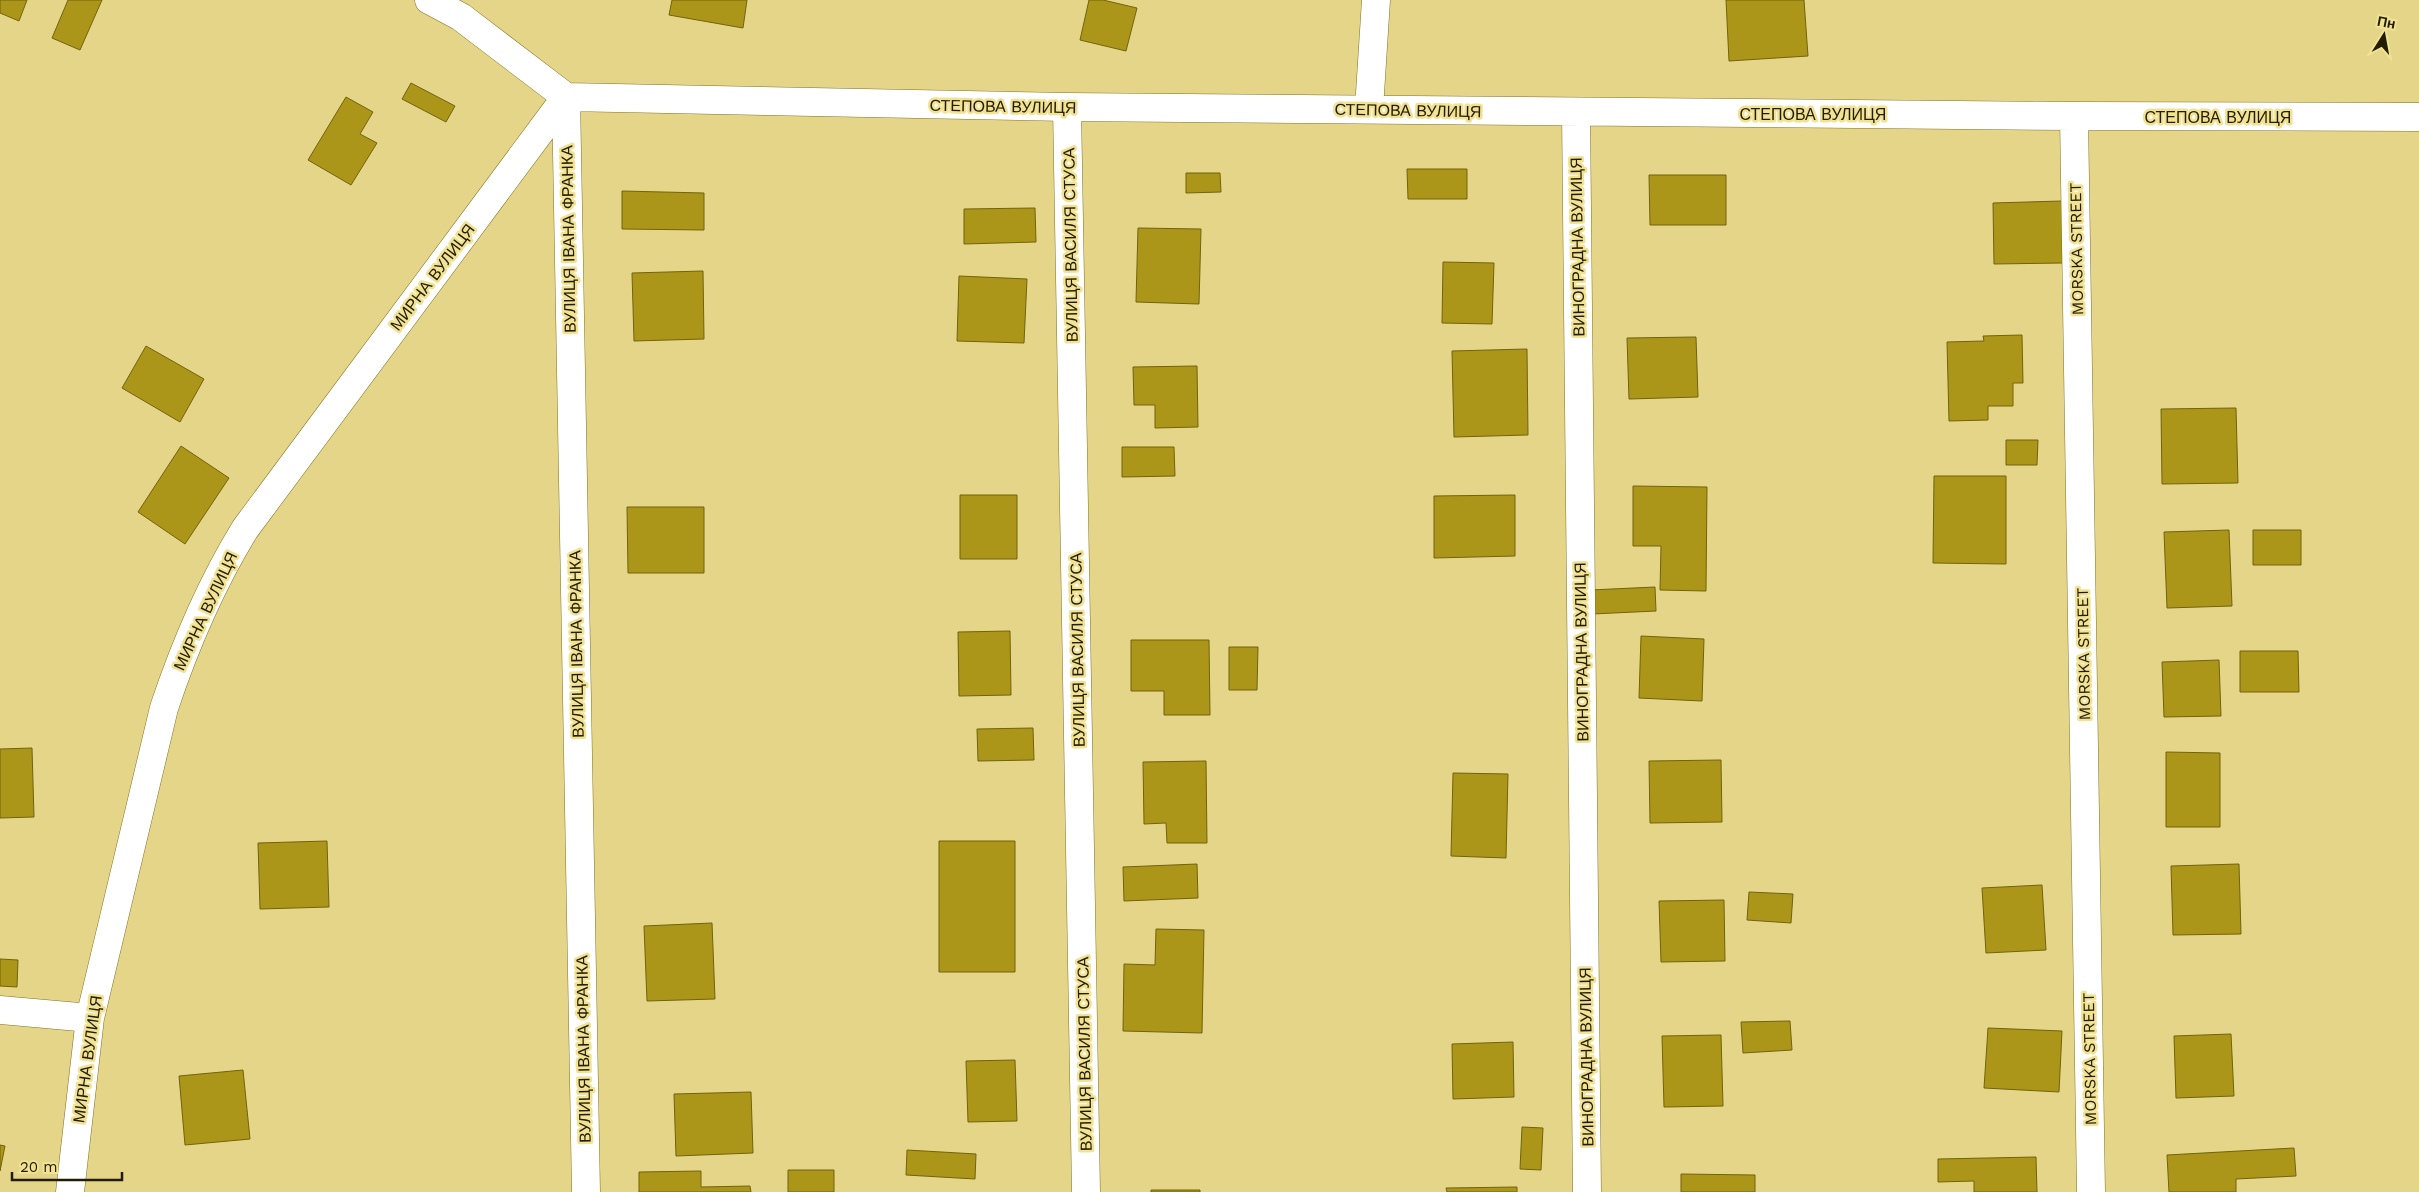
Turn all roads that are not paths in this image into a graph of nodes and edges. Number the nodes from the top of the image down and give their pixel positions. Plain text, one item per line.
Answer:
1 (429, 0) edge
2 (1376, 0) edge
3 (566, 97) junction
4 (1067, 107) junction
5 (1369, 109) junction
6 (1576, 112) junction
7 (2074, 116) junction
8 (2419, 117) edge
9 (0, 1010) edge
10 (90, 1018) junction
11 (70, 1192) edge
12 (586, 1192) edge
13 (1086, 1192) edge
14 (1587, 1192) edge
15 (2091, 1192) edge

1 - 3 street
2 - 5 street
3 - 4 street, СТЕПОВА ВУЛИЦЯ
3 - 10 street, МИРНА ВУЛИЦЯ
3 - 12 street, ВУЛИЦЯ ІВАНА ФРАНКА
4 - 5 street, СТЕПОВА ВУЛИЦЯ
4 - 13 street, ВУЛИЦЯ ВАСИЛЯ СТУСА
5 - 6 street, СТЕПОВА ВУЛИЦЯ
6 - 7 street, СТЕПОВА ВУЛИЦЯ
6 - 14 street, ВИНОГРАДНА ВУЛИЦЯ
7 - 8 street, СТЕПОВА ВУЛИЦЯ
7 - 15 street, MORSKA STREET
9 - 10 street
10 - 11 street, МИРНА ВУЛИЦЯ

